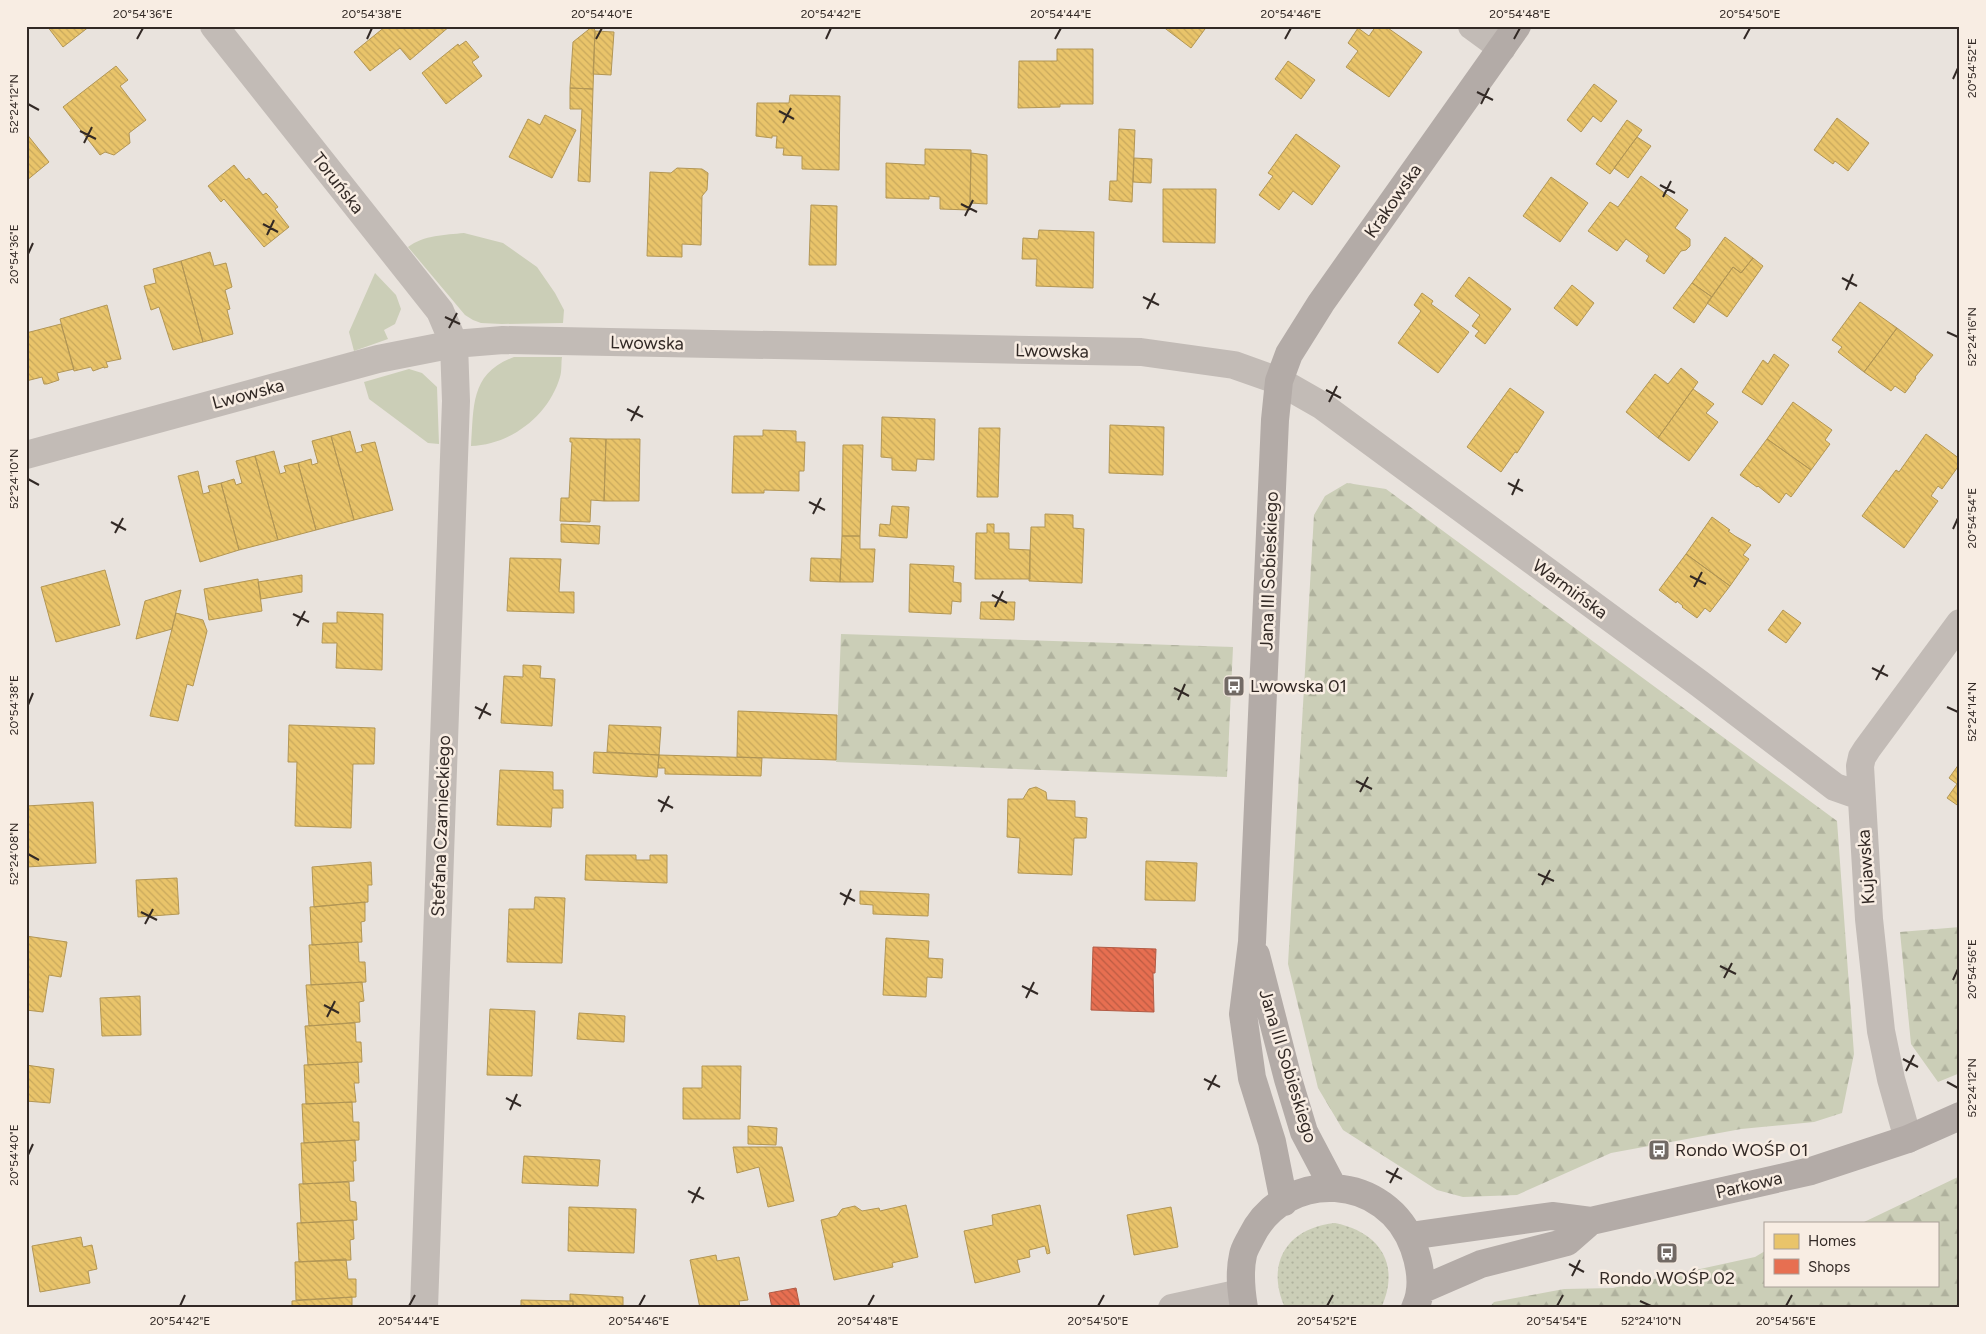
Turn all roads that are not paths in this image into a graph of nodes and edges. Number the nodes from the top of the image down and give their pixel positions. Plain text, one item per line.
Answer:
1 (214, 26) edge
2 (1472, 26) edge
3 (1517, 26) edge
4 (1502, 48) junction
5 (454, 344) junction
6 (1279, 381) junction
7 (26, 455) edge
8 (1960, 622) edge
9 (1861, 792) junction
10 (1252, 942) junction
11 (1960, 1116) edge
12 (1908, 1139) junction
13 (1333, 1187) junction
14 (1284, 1202) junction
15 (1591, 1221) junction
16 (1410, 1236) junction
17 (1418, 1299) edge
18 (1243, 1300) edge
19 (424, 1308) edge
20 (1172, 1308) edge

1 - 5 street, Toruńska
2 - 4 street
3 - 4 street, Krakowska
4 - 6 street, Krakowska
5 - 6 street, Lwowska
5 - 7 street, Lwowska
5 - 19 street, Stefana Czarnieckiego
6 - 9 street, Warmińska
6 - 10 street, Jana III Sobieskiego
8 - 9 street, Kujawska
9 - 12 street, Kujawska
10 - 13 street, Jana III Sobieskiego
10 - 14 street, Jana III Sobieskiego
11 - 12 street, Parkowa
12 - 15 street, Parkowa
13 - 14 street
13 - 16 street
14 - 18 street
15 - 16 street, Parkowa
15 - 17 street, Parkowa
16 - 17 street
18 - 20 street

